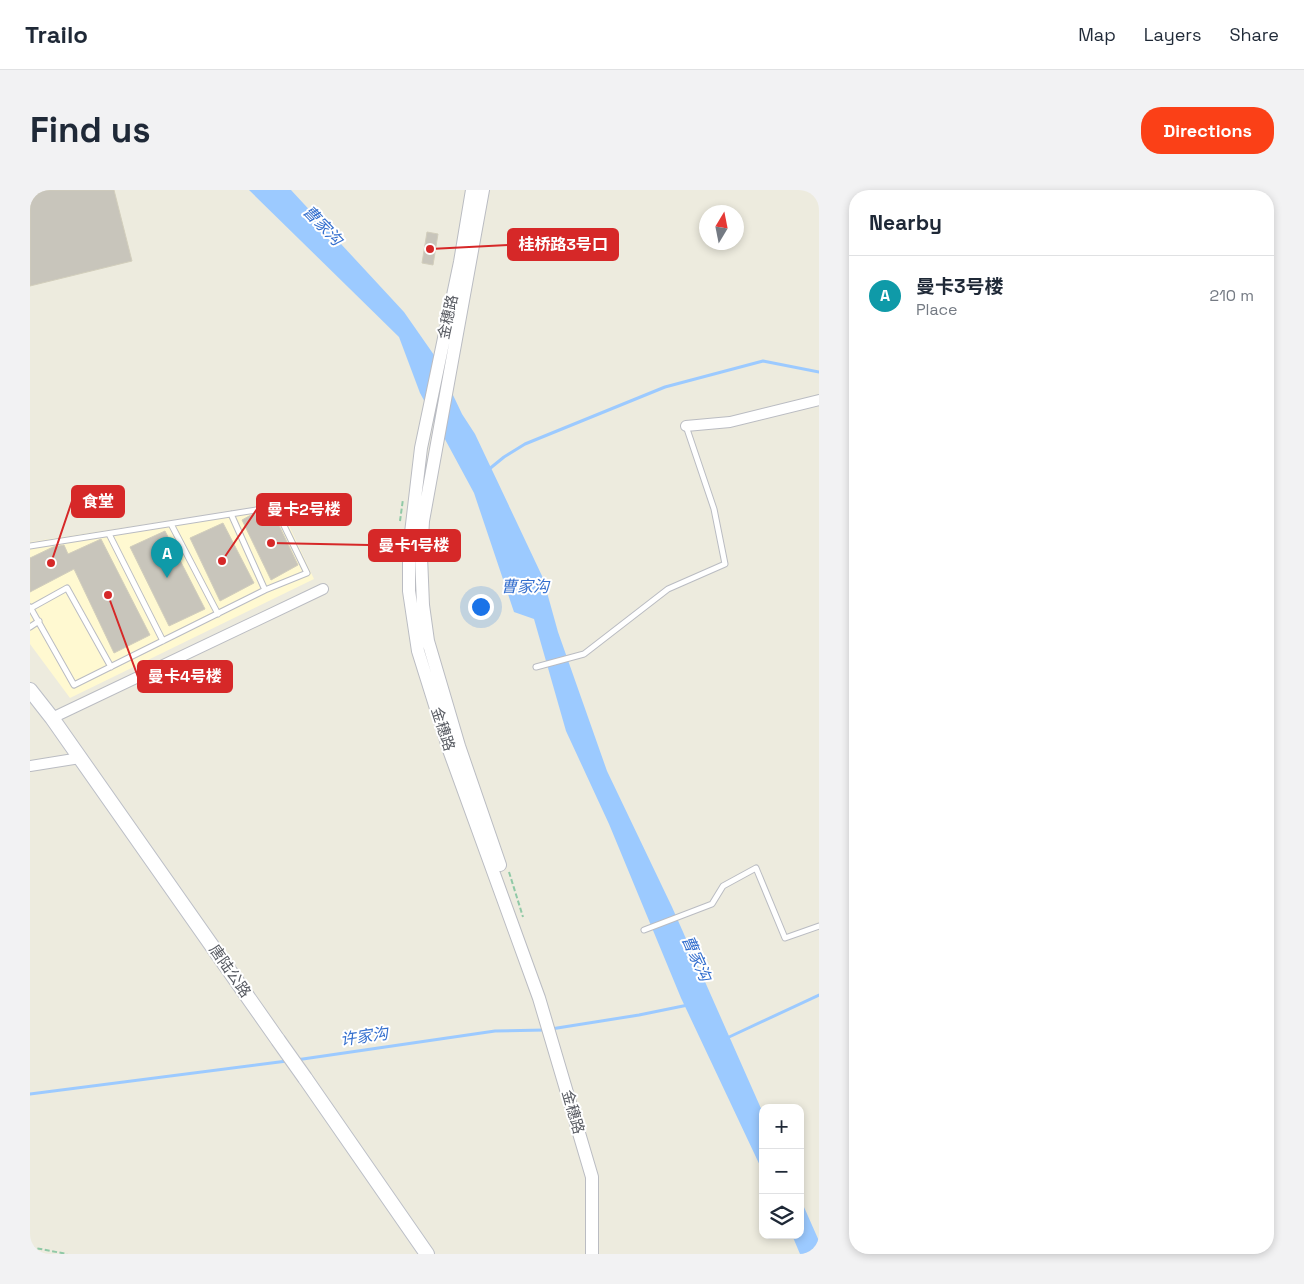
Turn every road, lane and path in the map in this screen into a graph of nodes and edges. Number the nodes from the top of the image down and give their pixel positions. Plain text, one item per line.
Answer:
1 (472, 190) edge
2 (483, 190) edge
3 (454, 318) junction
4 (819, 400) edge
5 (686, 426) joint
6 (231, 514) junction
7 (171, 524) junction
8 (109, 534) junction
9 (30, 546) edge
10 (322, 589) dead end
11 (265, 590) junction
12 (30, 607) edge
13 (218, 614) junction
14 (39, 622) junction
15 (30, 627) edge
16 (163, 641) junction
17 (111, 667) junction
18 (536, 667) dead end
19 (30, 690) edge
20 (52, 718) junction
21 (80, 758) junction
22 (30, 766) edge
23 (507, 866) dead end
24 (524, 922) dead end
25 (819, 926) edge
26 (644, 930) dead end
27 (542, 997) junction
28 (555, 1041) junction
29 (30, 1247) edge
30 (67, 1254) edge
31 (427, 1254) edge
32 (592, 1254) edge
33 (599, 1254) edge

1 - 3 street, 金穗路
2 - 3 street, 金穗路
3 - 27 street, 金穗路
3 - 27 street, 金穗路
4 - 5 street
5 - 18 lane
6 - 7 lane
6 - 11 lane
6 - 11 lane
7 - 8 lane
7 - 13 lane
8 - 9 lane
8 - 16 lane
10 - 20 street
11 - 13 lane
12 - 14 lane
12 - 17 lane
13 - 16 lane
14 - 15 lane
14 - 17 lane
16 - 17 lane
19 - 20 main road, 唐陆公路
20 - 21 main road, 唐陆公路
21 - 22 street
21 - 31 main road, 唐陆公路, bridge
23 - 24 path
25 - 26 lane
27 - 28 street, 金穗路
28 - 32 street, 金穗路
28 - 33 street, 金穗路
29 - 30 path

